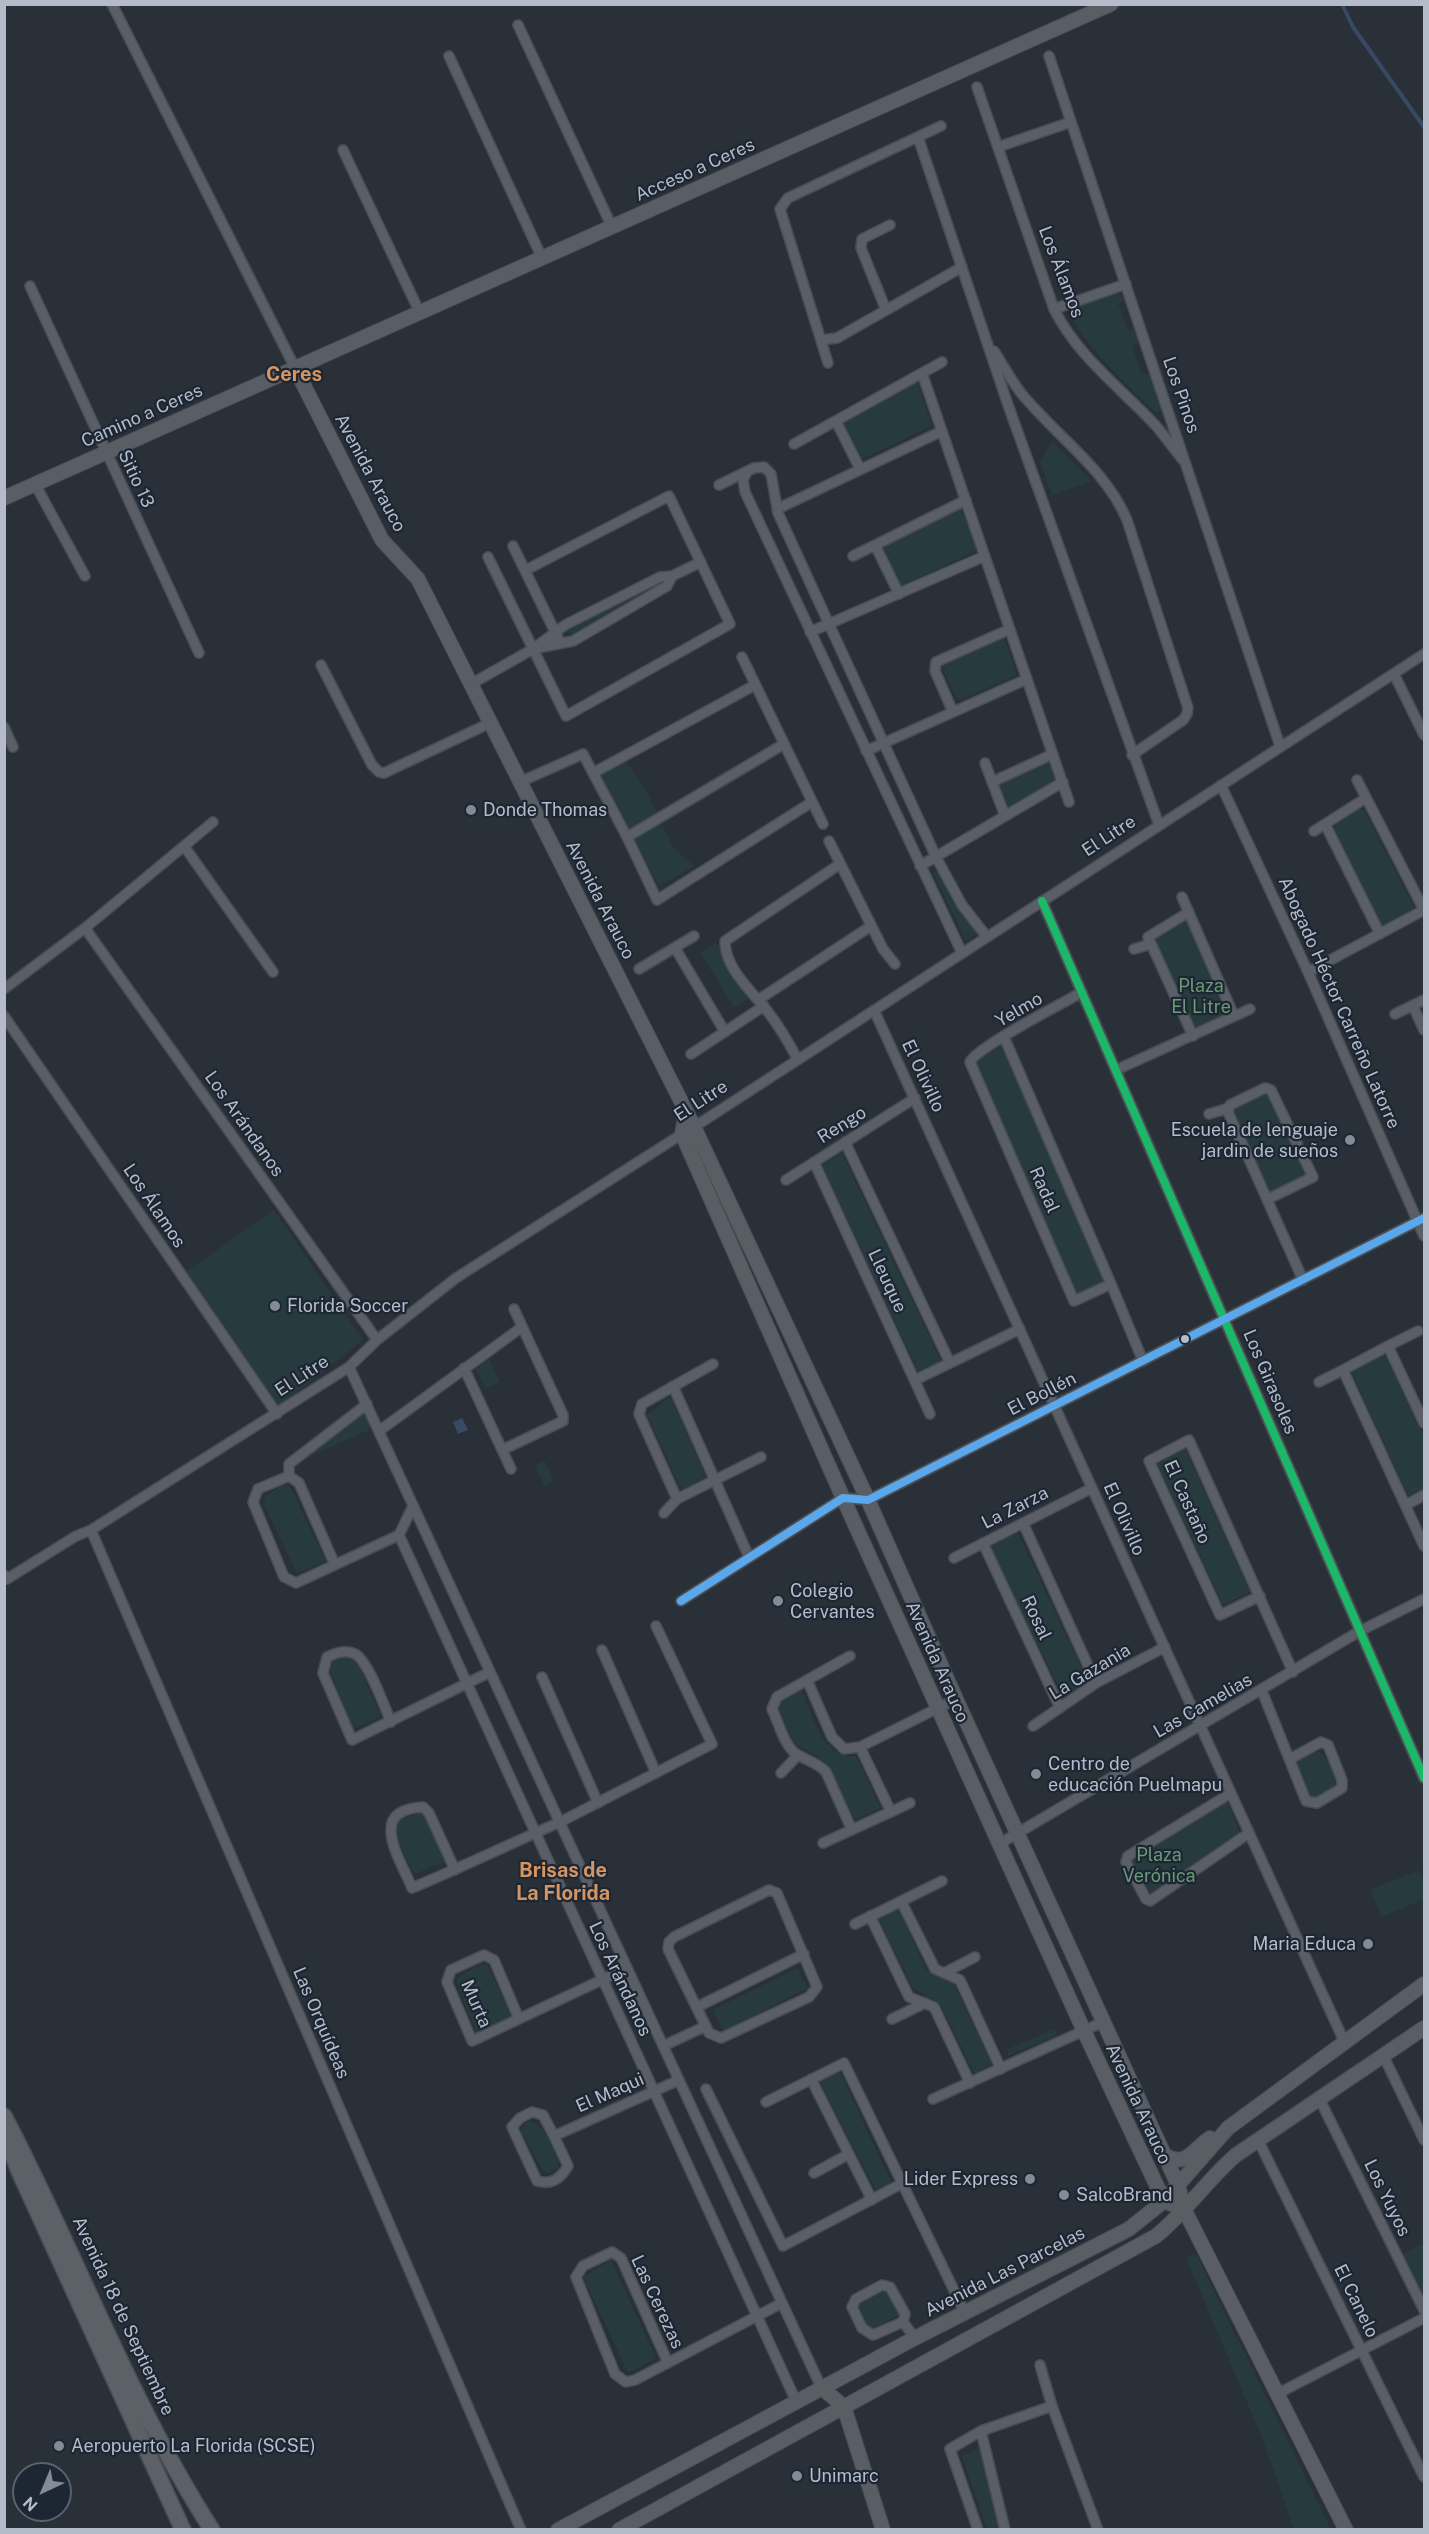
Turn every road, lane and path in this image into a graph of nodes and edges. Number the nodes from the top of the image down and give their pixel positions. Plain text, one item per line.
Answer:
1 (112, 4) edge
2 (1111, 4) edge
3 (518, 24) dead end
4 (449, 56) dead end
5 (1049, 56) dead end
6 (977, 87) dead end
7 (1071, 122) junction
8 (940, 126) dead end
9 (918, 137) junction
10 (998, 147) junction
11 (342, 150) dead end
12 (890, 225) dead end
13 (612, 226) junction
14 (542, 258) junction
15 (962, 267) junction
16 (1126, 284) junction
17 (30, 286) dead end
18 (1054, 309) junction
19 (886, 310) junction
20 (420, 313) junction
21 (985, 336) junction
22 (821, 340) junction
23 (942, 362) dead end
24 (828, 363) dead end
25 (295, 368) junction
26 (922, 373) junction
27 (1021, 393) junction
28 (1008, 405) junction
29 (836, 421) junction
30 (942, 431) junction
31 (794, 444) dead end
32 (105, 453) junction
33 (1188, 467) junction
34 (860, 469) junction
35 (747, 472) junction
36 (34, 484) junction
37 (719, 485) dead end
38 (4, 498) edge
39 (966, 500) junction
40 (777, 509) junction
41 (875, 545) junction
42 (513, 546) dead end
43 (853, 556) dead end
44 (985, 556) junction
45 (488, 557) dead end
46 (701, 562) junction
47 (526, 570) junction
48 (85, 576) dead end
49 (672, 576) junction
50 (899, 594) junction
51 (828, 625) junction
52 (1010, 629) junction
53 (810, 632) junction
54 (555, 634) junction
55 (561, 643) junction
56 (532, 649) junction
57 (199, 653) dead end
58 (1425, 654) edge
59 (742, 657) dead end
60 (321, 665) dead end
61 (1394, 674) junction
62 (1027, 679) junction
63 (471, 684) junction
64 (755, 685) junction
65 (953, 712) junction
66 (490, 723) junction
67 (4, 727) edge
68 (1425, 735) edge
69 (784, 744) junction
70 (883, 744) junction
71 (1280, 746) junction
72 (13, 747) dead end
73 (866, 751) junction
74 (1053, 754) junction
75 (1132, 754) junction
76 (985, 763) dead end
77 (594, 773) junction
78 (1357, 780) dead end
79 (520, 782) junction
80 (992, 782) junction
81 (1063, 783) junction
82 (1221, 785) junction
83 (1366, 798) junction
84 (812, 802) junction
85 (1070, 802) dead end
86 (1005, 816) junction
87 (213, 822) dead end
88 (823, 824) dead end
89 (1325, 824) junction
90 (1159, 825) junction
91 (1314, 831) dead end
92 (627, 837) junction
93 (829, 841) dead end
94 (184, 846) junction
95 (936, 857) junction
96 (840, 864) junction
97 (920, 866) junction
98 (1182, 897) dead end
99 (1042, 901) junction
100 (1425, 910) edge
101 (1189, 912) junction
102 (871, 926) junction
103 (85, 928) junction
104 (1380, 934) junction
105 (694, 936) dead end
106 (987, 937) junction
107 (1150, 941) junction
108 (675, 948) junction
109 (1134, 949) dead end
110 (962, 953) junction
111 (895, 964) dead end
112 (639, 969) dead end
113 (273, 972) dead end
114 (1308, 972) junction
115 (4, 989) edge
116 (1082, 992) junction
117 (1425, 1000) edge
118 (761, 1003) junction
119 (1413, 1006) junction
120 (1250, 1009) dead end
121 (874, 1010) junction
122 (1395, 1014) dead end
123 (4, 1016) edge
124 (1234, 1016) junction
125 (1425, 1030) edge
126 (725, 1032) junction
127 (1193, 1036) junction
128 (1004, 1037) junction
129 (691, 1054) dead end
130 (973, 1056) joint
131 (798, 1060) junction
132 (1116, 1070) junction
133 (915, 1098) junction
134 (1229, 1107) junction
135 (1209, 1114) dead end
136 (688, 1131) junction
137 (845, 1142) junction
138 (813, 1162) junction
139 (786, 1180) dead end
140 (1268, 1200) junction
141 (1421, 1220) edge
142 (1425, 1236) edge
143 (1303, 1280) junction
144 (1111, 1284) junction
145 (514, 1309) dead end
146 (1224, 1319) junction
147 (522, 1327) junction
148 (1020, 1329) junction
149 (1418, 1331) dead end
150 (376, 1340) junction
151 (1388, 1346) junction
152 (1143, 1361) junction
153 (950, 1363) junction
154 (713, 1364) dead end
155 (349, 1367) junction
156 (464, 1368) junction
157 (1343, 1370) junction
158 (915, 1380) junction
159 (1320, 1382) dead end
160 (674, 1386) junction
161 (367, 1404) junction
162 (1055, 1406) junction
163 (277, 1414) junction
164 (930, 1414) dead end
165 (1425, 1423) edge
166 (380, 1431) junction
167 (502, 1450) junction
168 (761, 1457) dead end
169 (511, 1469) dead end
170 (289, 1476) junction
171 (716, 1480) junction
172 (1092, 1488) junction
173 (1425, 1495) edge
174 (843, 1498) junction
175 (677, 1499) junction
176 (868, 1500) junction
177 (1406, 1505) junction
178 (413, 1506) junction
179 (664, 1513) dead end
180 (1023, 1523) junction
181 (91, 1530) junction
182 (399, 1535) junction
183 (982, 1544) junction
184 (1425, 1546) edge
185 (749, 1557) junction
186 (954, 1558) dead end
187 (335, 1565) junction
188 (4, 1575) edge
189 (1260, 1596) junction
190 (1425, 1599) edge
191 (681, 1601) dead end
192 (656, 1626) dead end
193 (1360, 1631) junction
194 (1165, 1647) junction
195 (602, 1650) dead end
196 (850, 1656) dead end
197 (490, 1672) junction
198 (1293, 1672) junction
199 (542, 1677) dead end
200 (807, 1680) junction
201 (467, 1683) junction
202 (1096, 1683) junction
203 (1262, 1691) junction
204 (956, 1699) junction
205 (938, 1708) junction
206 (1060, 1708) junction
207 (391, 1722) junction
208 (1033, 1726) dead end
209 (1201, 1726) junction
210 (860, 1747) junction
211 (798, 1755) junction
212 (1290, 1758) junction
213 (656, 1773) junction
214 (781, 1773) dead end
215 (1425, 1778) edge
216 (1231, 1793) junction
217 (598, 1803) junction
218 (910, 1803) dead end
219 (891, 1812) junction
220 (560, 1822) junction
221 (852, 1830) junction
222 (535, 1833) junction
223 (1017, 1833) junction
224 (1249, 1833) junction
225 (823, 1843) dead end
226 (999, 1844) junction
227 (455, 1869) junction
228 (942, 1881) dead end
229 (901, 1901) junction
230 (870, 1916) junction
231 (855, 1924) dead end
232 (804, 1954) junction
233 (975, 1957) dead end
234 (627, 1968) junction
235 (944, 1973) junction
236 (603, 1981) junction
237 (1425, 1984) edge
238 (925, 2003) junction
239 (697, 2007) junction
240 (519, 2019) junction
241 (892, 2019) dead end
242 (1102, 2022) junction
243 (706, 2026) junction
244 (1425, 2028) edge
245 (1084, 2031) junction
246 (1344, 2041) junction
247 (663, 2046) junction
248 (1384, 2057) junction
249 (1001, 2069) junction
250 (811, 2079) junction
251 (679, 2080) junction
252 (970, 2083) junction
253 (706, 2089) dead end
254 (654, 2092) junction
255 (933, 2099) dead end
256 (1320, 2100) junction
257 (766, 2102) dead end
258 (4, 2115) edge
259 (1239, 2119) junction
260 (4, 2132) edge
261 (554, 2136) junction
262 (1258, 2140) junction
263 (1425, 2140) edge
264 (849, 2154) junction
265 (1163, 2154) junction
266 (814, 2172) dead end
267 (902, 2184) junction
268 (1178, 2185) junction
269 (872, 2200) junction
270 (1164, 2201) junction
271 (1184, 2209) junction
272 (782, 2303) junction
273 (1425, 2310) edge
274 (965, 2313) junction
275 (757, 2316) junction
276 (1425, 2318) edge
277 (903, 2322) junction
278 (915, 2338) junction
279 (1362, 2350) junction
280 (668, 2362) junction
281 (1040, 2365) dead end
282 (821, 2387) junction
283 (1277, 2394) junction
284 (796, 2401) junction
285 (1052, 2406) junction
286 (844, 2407) junction
287 (981, 2431) junction
288 (1425, 2476) edge
289 (1088, 2504) junction
290 (183, 2529) edge
291 (212, 2529) edge
292 (521, 2529) edge
293 (558, 2529) edge
294 (618, 2529) edge
295 (884, 2529) edge
296 (978, 2529) edge
297 (1005, 2529) edge
298 (1091, 2529) edge
299 (1098, 2529) edge
300 (1346, 2529) edge

1 - 25 street, Avenida Arauco
2 - 13 street, Acceso a Ceres
3 - 13 street
4 - 14 street
5 - 7 street, Los Pinos
6 - 10 street, Los Álamos
7 - 10 street
7 - 16 street, Los Pinos
8 - 9 street
9 - 15 street
9 - 22 street
10 - 18 street, Los Álamos
11 - 20 street
12 - 19 street
13 - 14 street, Acceso a Ceres
14 - 20 street, Acceso a Ceres
15 - 19 street
15 - 21 street
16 - 18 street
16 - 33 street, Los Pinos
17 - 32 street, Sitio 13
18 - 33 street, Los Álamos
19 - 22 street
20 - 25 street, Acceso a Ceres
21 - 27 street
21 - 28 street
22 - 24 street
23 - 26 street
25 - 32 street, Camino a Ceres
25 - 63 street, Avenida Arauco
26 - 29 street
26 - 30 street
27 - 28 street
27 - 75 street
28 - 75 street
29 - 31 street
29 - 34 street
30 - 34 street
30 - 39 street
32 - 36 street, Camino a Ceres
32 - 57 street, Sitio 13
33 - 71 street, Los Pinos
34 - 40 street
35 - 37 street
35 - 40 street
35 - 53 street
36 - 38 street, Camino a Ceres
36 - 48 street
39 - 41 street
39 - 44 street
40 - 51 street
41 - 43 street
41 - 50 street
42 - 47 street
44 - 50 street
44 - 52 street
45 - 56 street
46 - 47 street
46 - 49 street
46 - 56 street
47 - 54 street
49 - 54 street
49 - 55 street
50 - 51 street
51 - 53 street
51 - 70 street
52 - 62 street
52 - 65 street
53 - 73 street
54 - 55 street
54 - 56 street
55 - 56 street
56 - 63 street
58 - 61 street, El Litre
59 - 64 street
60 - 66 street
61 - 68 street
61 - 71 street, El Litre
62 - 65 street
62 - 74 street
63 - 66 street, Avenida Arauco
64 - 69 street
64 - 77 street
65 - 70 street
66 - 79 street, Avenida Arauco
67 - 72 street
69 - 84 street
69 - 92 street
70 - 73 street
70 - 95 street
71 - 82 street, El Litre
73 - 97 street
74 - 80 street
74 - 81 street
75 - 90 street
76 - 80 street
77 - 79 street
77 - 92 street
78 - 83 street
79 - 136 street, Avenida Arauco
80 - 86 street
81 - 85 street
81 - 86 street
82 - 90 street, El Litre
82 - 114 street, Abogado Héctor Carreño Latorre
83 - 89 street
83 - 100 street
84 - 88 street
84 - 92 street
86 - 95 street
87 - 94 street
89 - 91 street
89 - 104 street
90 - 99 street, El Litre
93 - 96 street
94 - 103 street
94 - 113 street
95 - 97 street
95 - 106 street
96 - 102 street
96 - 118 street
97 - 110 street
98 - 101 street
99 - 106 street, El Litre
99 - 116 street, Los Girasoles
100 - 104 street
101 - 107 street
101 - 124 street
102 - 111 street
102 - 118 street
103 - 115 street
103 - 150 street, Los Arándanos
104 - 114 street
105 - 108 street
106 - 110 street, El Litre
107 - 109 street
107 - 127 street
108 - 112 street
108 - 126 street
110 - 121 street, El Litre
114 - 141 street, Abogado Héctor Carreño Latorre
116 - 128 street, Yelmo
116 - 132 street, Los Girasoles
117 - 119 street
118 - 126 street
118 - 131 street
119 - 122 street
119 - 125 street
120 - 124 street
121 - 131 street, El Litre
121 - 133 street, El Olivillo
123 - 163 street, Los Álamos
124 - 127 street
126 - 129 street
127 - 132 street
128 - 130 street, Yelmo
128 - 144 street, Radal
130 - 144 street, Radal
131 - 136 street, El Litre
132 - 146 street, Los Girasoles
133 - 137 street, Rengo
133 - 148 street, El Olivillo
134 - 135 street
134 - 140 street
134 - 140 street
136 - 150 street, El Litre
136 - 174 street, Avenida Arauco
136 - 176 street, Avenida Arauco
137 - 138 street, Rengo
137 - 153 street, Lleuque
138 - 139 street, Rengo
138 - 158 street, Lleuque
140 - 143 street
141 - 142 street, Abogado Héctor Carreño Latorre
141 - 143 street, El Bollén
143 - 146 street, El Bollén
144 - 152 street, Radal
145 - 147 street
146 - 152 street, El Bollén
146 - 193 street, Los Girasoles
147 - 156 street
147 - 167 street
148 - 153 street
148 - 162 street, El Olivillo
149 - 151 street
150 - 155 street, El Litre
151 - 157 street
151 - 165 street
152 - 162 street, El Bollén
153 - 158 street
154 - 160 street
155 - 161 street, Los Arándanos
155 - 163 street, El Litre
156 - 166 street
156 - 167 street
157 - 159 street
157 - 177 street
158 - 164 street, Lleuque
160 - 171 street
160 - 175 street
161 - 166 street, Los Arándanos
161 - 170 street
162 - 172 street, El Olivillo
162 - 176 street, El Bollén
163 - 181 street, El Litre
166 - 178 street, Los Arándanos
167 - 169 street
168 - 171 street
170 - 187 street
170 - 187 street
171 - 175 street
171 - 185 street
172 - 180 street, La Zarza
172 - 194 street, El Olivillo
173 - 177 street
174 - 176 street
174 - 185 street
174 - 205 street, Avenida Arauco
175 - 179 street
176 - 204 street, Avenida Arauco
177 - 184 street
178 - 182 street
178 - 197 street, Los Arándanos
180 - 183 street, La Zarza
180 - 202 street, Rosal
181 - 188 street, El Litre
181 - 292 street, Las Orquídeas
182 - 187 street
182 - 201 street, Los Arándanos
183 - 186 street, La Zarza
183 - 206 street, Rosal
185 - 191 street
189 - 189 street, El Castaño
189 - 198 street, El Castaño
190 - 193 street, Las Camelias
192 - 213 street
193 - 198 street, Las Camelias
193 - 215 street, Los Girasoles
194 - 202 street, La Gazania
194 - 209 street, El Olivillo
195 - 213 street
196 - 200 street
197 - 201 street
197 - 220 street, Los Arándanos
198 - 203 street, Las Camelias
199 - 217 street
200 - 210 street
200 - 211 street
201 - 207 street
201 - 222 street, Los Arándanos
202 - 206 street, La Gazania
203 - 209 street, Las Camelias
203 - 212 street
204 - 205 street
204 - 223 street, Avenida Arauco
205 - 210 street
205 - 226 street, Avenida Arauco
206 - 208 street, La Gazania
207 - 207 street
209 - 216 street, El Olivillo
209 - 223 street, Las Camelias
210 - 219 street
211 - 214 street
211 - 221 street
212 - 212 street
213 - 217 street
216 - 224 street, El Olivillo
216 - 224 street
217 - 220 street
218 - 219 street
219 - 221 street
220 - 222 street
220 - 234 street, Los Arándanos
221 - 225 street
222 - 227 street
222 - 236 street, Los Arándanos
223 - 226 street, Las Camelias
223 - 242 street, Avenida Arauco
224 - 246 street, El Olivillo
226 - 245 street, Avenida Arauco
227 - 227 street
228 - 229 street
229 - 230 street
229 - 235 street
230 - 231 street
230 - 238 street
232 - 239 street
232 - 239 street
232 - 243 street
233 - 235 street
234 - 236 street, Murta
234 - 247 street, Los Arándanos
235 - 249 street
236 - 240 street, Murta
236 - 254 street, Los Arándanos
237 - 246 street, Avenida Las Parcelas
238 - 241 street
238 - 252 street
239 - 243 street
240 - 240 street, Murta
242 - 245 street
242 - 265 street, Avenida Arauco
243 - 247 street
244 - 248 street
245 - 249 street
245 - 270 street, Avenida Arauco
246 - 259 street, Avenida Las Parcelas
247 - 251 street, Los Arándanos
248 - 256 street
248 - 263 street
249 - 252 street
250 - 257 street
250 - 264 street
250 - 267 street
251 - 254 street, El Maqui
251 - 272 street, Los Arándanos
252 - 255 street
253 - 269 street
254 - 261 street, El Maqui
254 - 275 street, Los Arándanos
256 - 262 street
256 - 273 street, Los Yuyos
258 - 291 main road, Avenida 18 de Septiembre
259 - 265 street
259 - 268 street, Avenida Las Parcelas
260 - 290 main road
261 - 261 street
262 - 271 street
262 - 279 street, El Canelo
264 - 266 street
264 - 269 street
265 - 268 street, Avenida Arauco
267 - 269 street
267 - 274 street
268 - 270 street, Avenida Las Parcelas
268 - 271 street, Avenida Arauco
270 - 271 street
270 - 274 street, Avenida Las Parcelas
271 - 283 street, Avenida Arauco
271 - 286 street
272 - 275 street, Las Cerezas
272 - 282 street, Los Arándanos
274 - 278 street, Avenida Las Parcelas
275 - 280 street, Las Cerezas
275 - 284 street, Los Arándanos
276 - 279 street
277 - 277 street
277 - 278 street
278 - 282 street, Avenida Las Parcelas
279 - 283 street
279 - 288 street, El Canelo
280 - 280 street, Las Cerezas
281 - 285 street
282 - 284 street, Avenida Las Parcelas
282 - 286 street
283 - 300 street, Avenida Arauco
284 - 293 street, Avenida Las Parcelas
285 - 287 street
285 - 289 street
286 - 294 street
286 - 295 street
287 - 296 street
287 - 297 street
289 - 298 street
289 - 299 street

